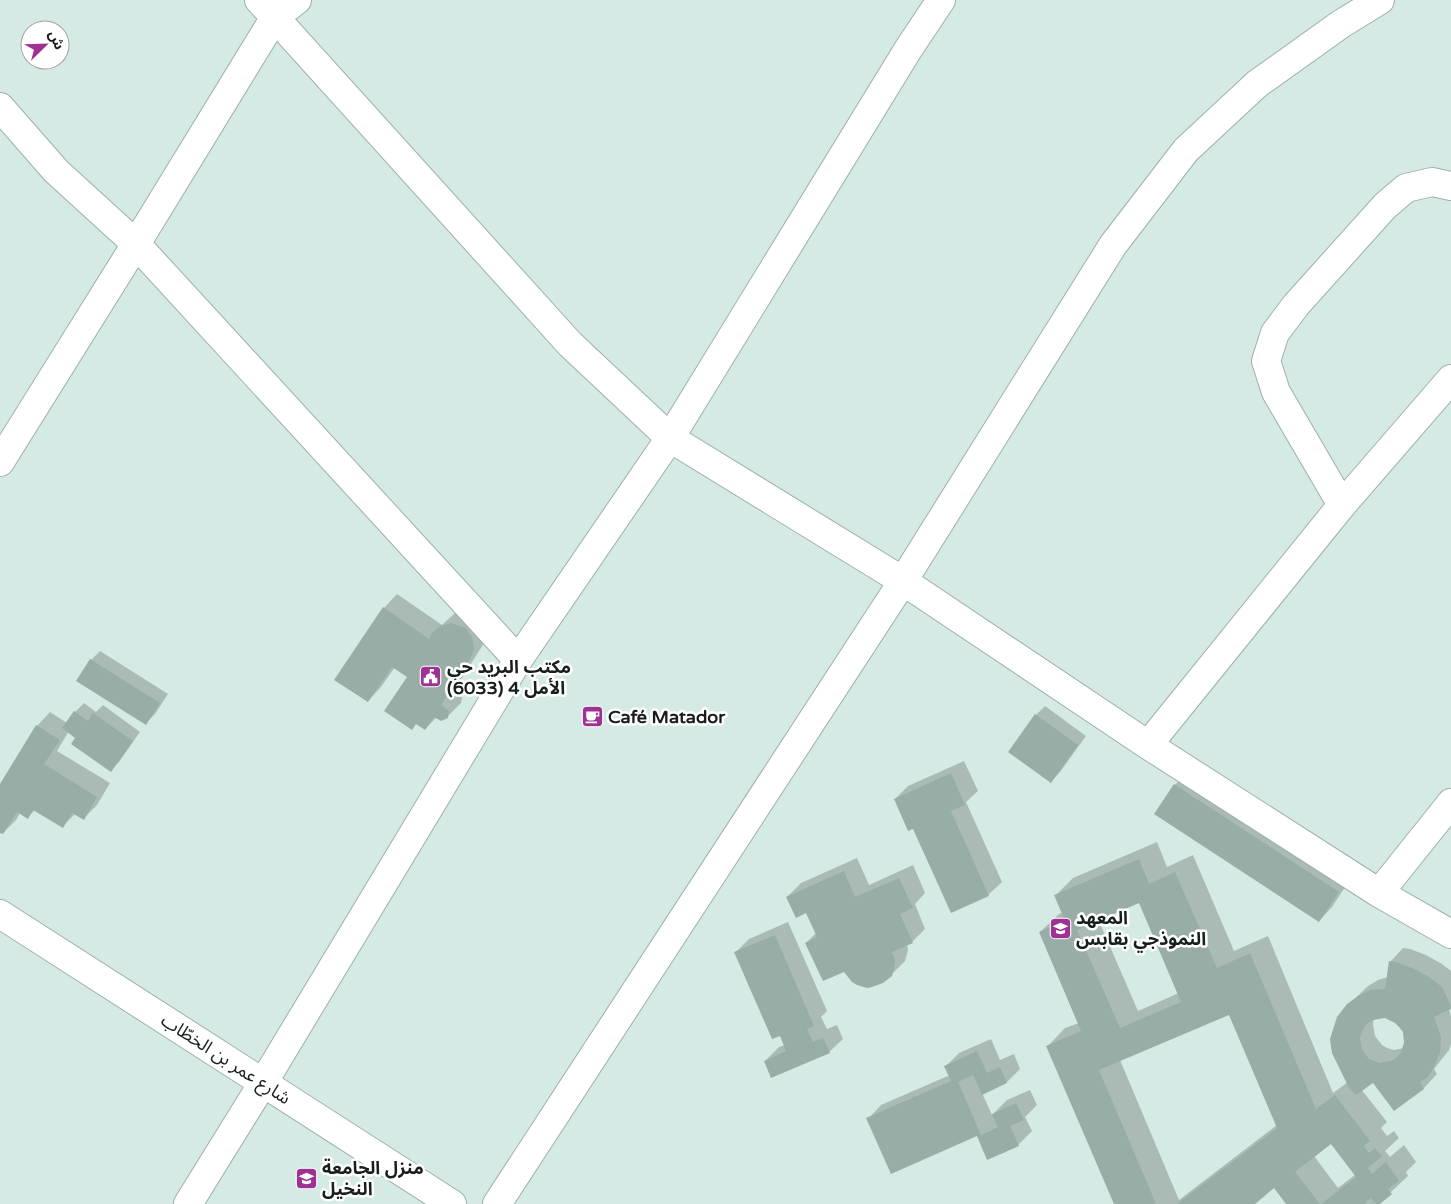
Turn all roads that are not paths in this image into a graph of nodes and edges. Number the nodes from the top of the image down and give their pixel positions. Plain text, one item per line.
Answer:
1 (297, 0) edge
2 (941, 0) edge
3 (1380, 0) edge
4 (267, 8) edge
5 (0, 107) edge
6 (1451, 186) edge
7 (136, 244) junction
8 (1451, 379) edge
9 (670, 438) junction
10 (0, 462) edge
11 (1342, 505) junction
12 (903, 581) junction
13 (518, 660) junction
14 (1148, 745) junction
15 (1451, 803) edge
16 (1378, 892) junction
17 (0, 914) edge
18 (1451, 934) edge
19 (263, 1083) junction
20 (188, 1204) edge
21 (452, 1204) edge
22 (496, 1204) edge

1 - 4 street
2 - 9 street
3 - 12 street
4 - 7 street
4 - 9 street
5 - 7 street
6 - 11 street
7 - 10 street
7 - 13 street
8 - 11 street
9 - 12 street
9 - 13 street
11 - 14 street
12 - 14 street
12 - 22 street
13 - 19 street
14 - 16 street
15 - 16 street
16 - 18 street
17 - 19 street, شارع عمر بن الخطّاب
19 - 20 street
19 - 21 street, شارع عمر بن الخطّاب

